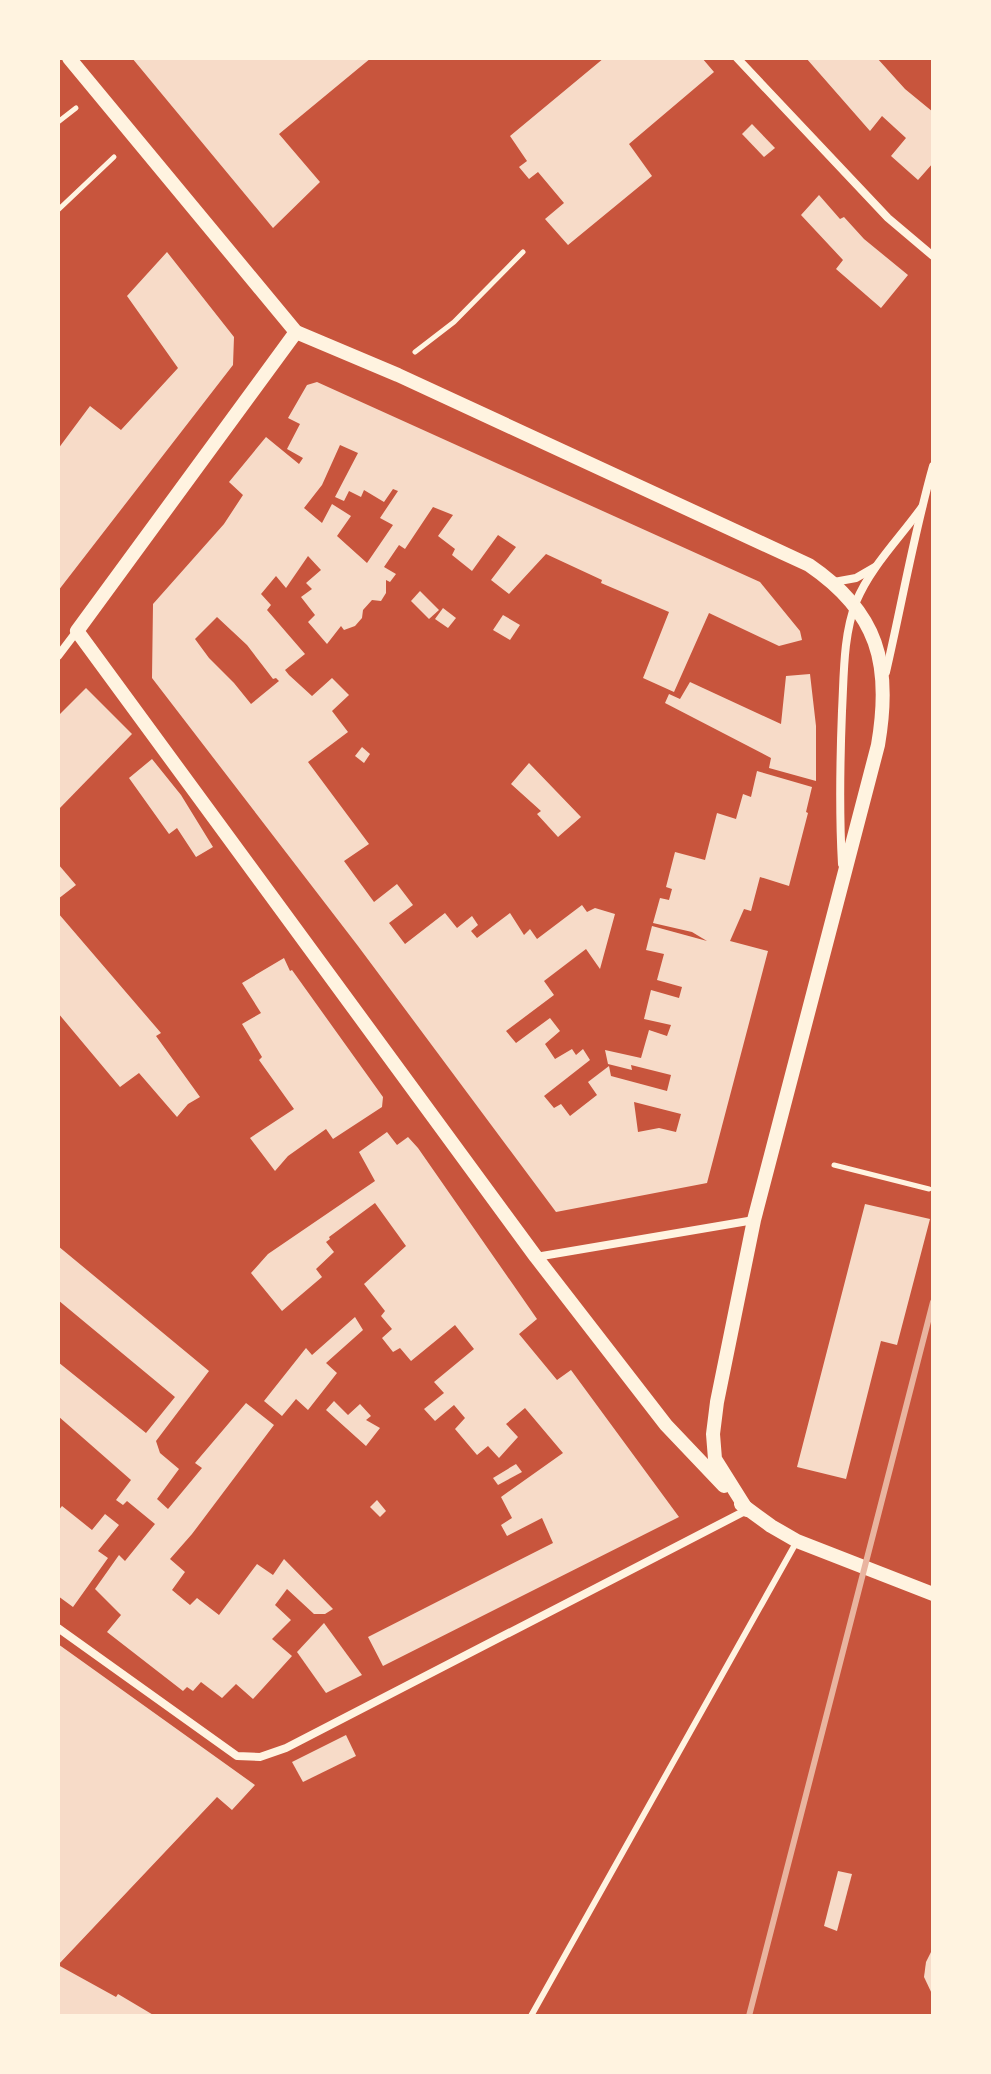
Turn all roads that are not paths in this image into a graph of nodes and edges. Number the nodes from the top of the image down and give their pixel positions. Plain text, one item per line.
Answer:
1 (69, 58) edge
2 (737, 58) edge
3 (933, 256) edge
4 (296, 332) junction
5 (933, 466) edge
6 (922, 507) junction
7 (876, 566) junction
8 (834, 582) junction
9 (856, 604) junction
10 (77, 631) junction
11 (58, 656) edge
12 (883, 680) junction
13 (843, 871) junction
14 (754, 1220) junction
15 (536, 1257) junction
16 (747, 1510) junction
17 (797, 1541) junction
18 (933, 1594) edge
19 (58, 1628) edge
20 (531, 2016) edge

1 - 4 street
2 - 3 street
4 - 8 street
4 - 10 street
5 - 6 street
6 - 7 street
6 - 12 street
7 - 8 street
7 - 9 street
8 - 9 street
9 - 12 street
9 - 13 street
10 - 11 street
10 - 15 street
12 - 13 street
13 - 14 street
14 - 15 street
14 - 16 street
15 - 16 street
16 - 17 street
16 - 19 street
17 - 18 street
17 - 20 lane

